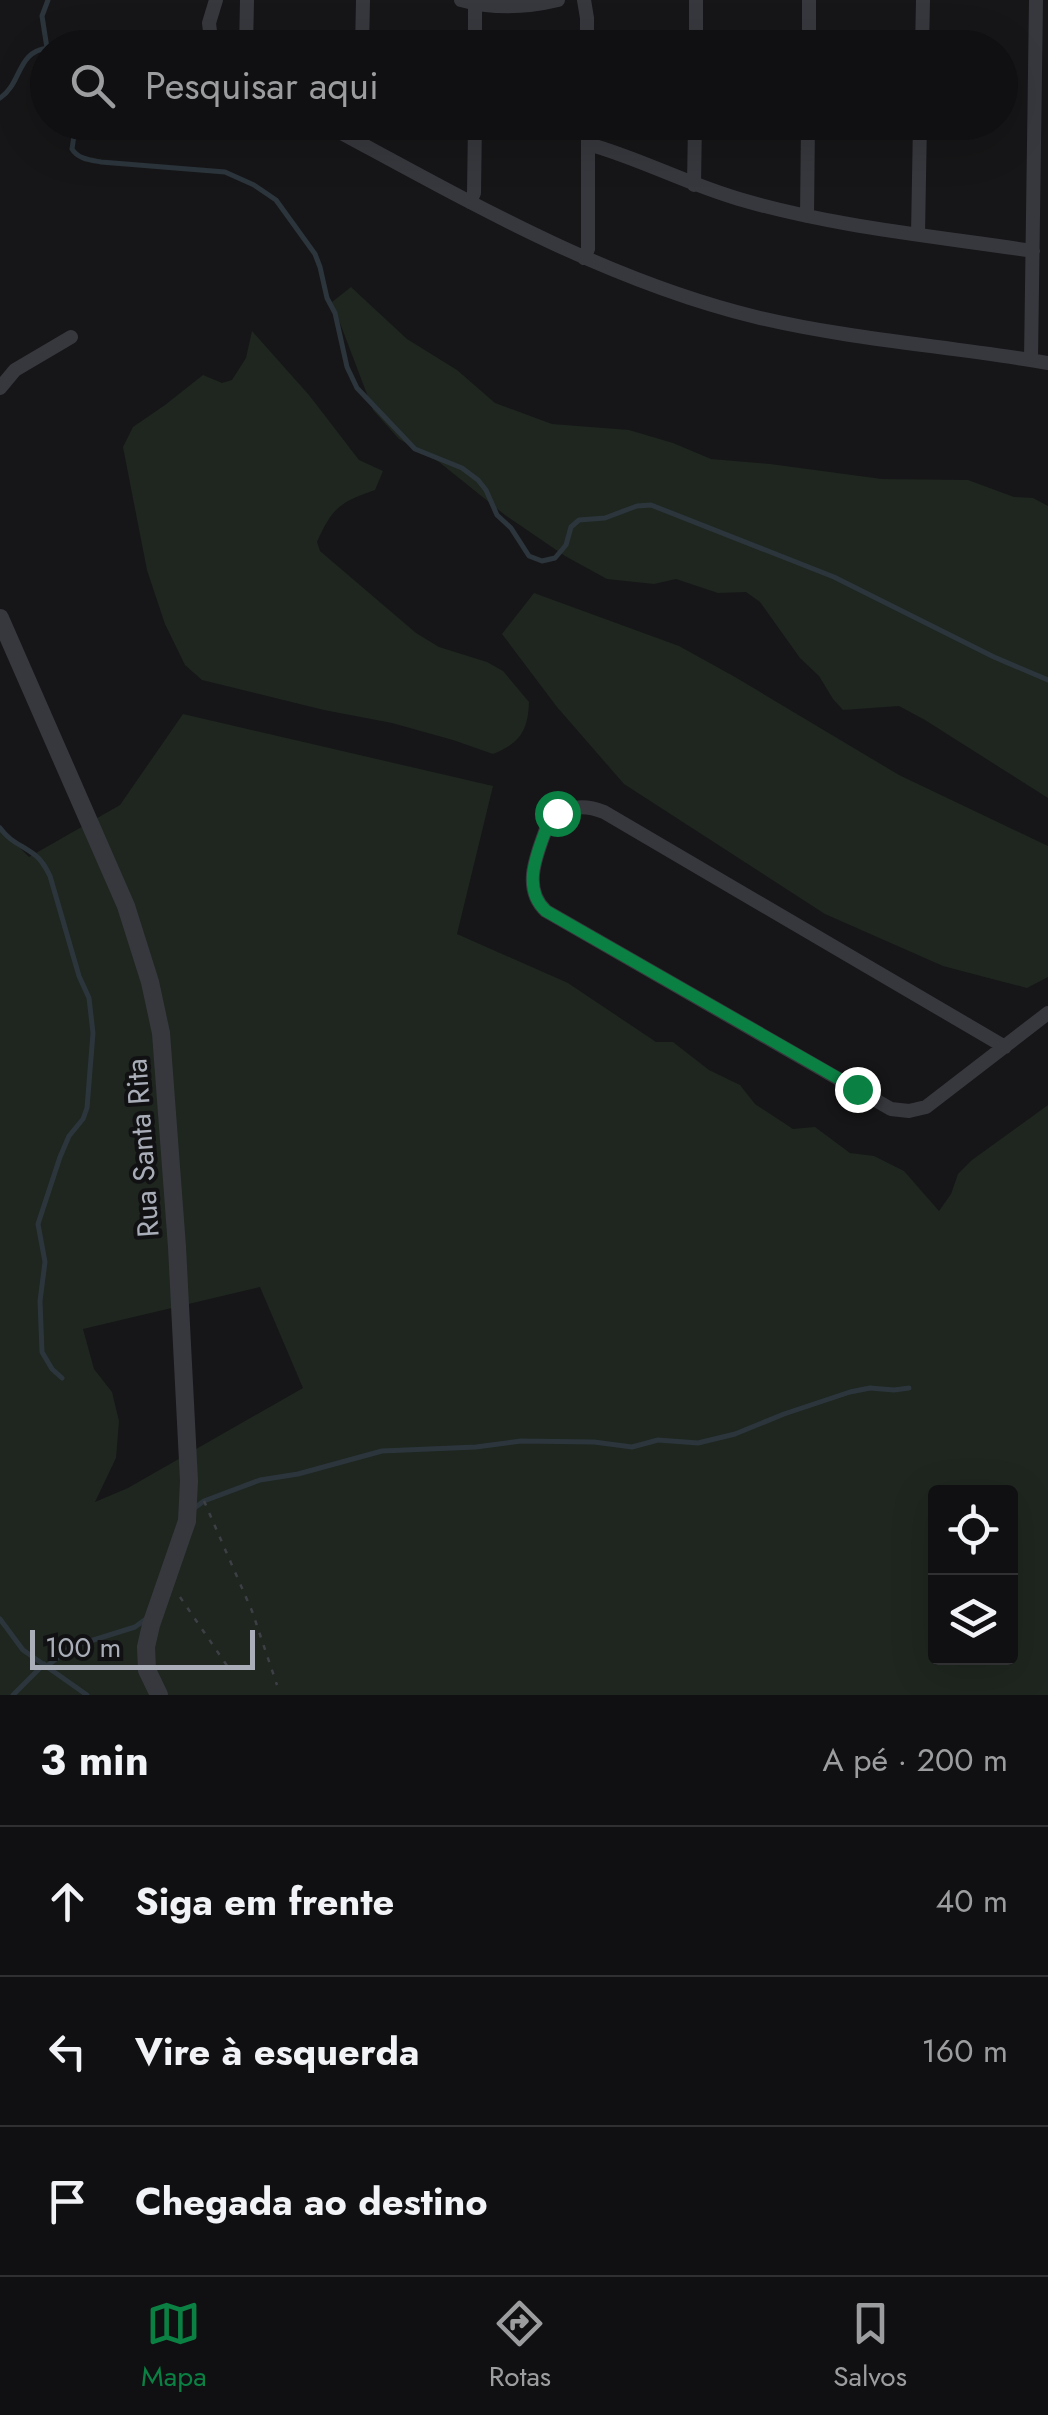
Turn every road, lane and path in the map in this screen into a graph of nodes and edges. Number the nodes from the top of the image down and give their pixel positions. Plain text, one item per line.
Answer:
1 (216, 0) edge
2 (247, 0) edge
3 (363, 0) edge
4 (558, 0) edge
5 (584, 0) edge
6 (696, 0) edge
7 (809, 0) edge
8 (923, 0) edge
9 (1036, 0) edge
10 (468, 2) edge
11 (1042, 22) edge
12 (210, 30) edge
13 (246, 30) edge
14 (362, 30) edge
15 (472, 30) edge
16 (587, 30) edge
17 (696, 30) edge
18 (808, 30) edge
19 (922, 30) edge
20 (366, 140) edge
21 (474, 140) edge
22 (588, 140) edge
23 (695, 140) edge
24 (808, 140) edge
25 (920, 140) edge
26 (588, 144) junction
27 (694, 185) junction
28 (470, 202) junction
29 (807, 216) junction
30 (918, 234) junction
31 (1033, 251) junction
32 (584, 258) junction
33 (71, 338) dead end
34 (1031, 360) junction
35 (1048, 363) edge
36 (0, 388) edge
37 (0, 618) edge
38 (1048, 1013) edge
39 (1004, 1047) junction
40 (189, 1481) junction
41 (168, 1579) junction
42 (230, 1670) dead end
43 (277, 1685) dead end
44 (159, 1695) edge

1 - 12 street
2 - 13 street
3 - 14 street
4 - 10 street
5 - 16 street
6 - 17 street
7 - 18 street
8 - 19 street
9 - 11 street
10 - 15 street
11 - 31 street
20 - 28 street
21 - 28 street
22 - 26 street
23 - 27 street
24 - 29 street
25 - 30 street
26 - 27 street
26 - 32 street
27 - 29 street
28 - 32 street
29 - 30 street
30 - 31 street
31 - 34 street
32 - 34 street
33 - 36 street
34 - 35 street
37 - 40 street, Rua Santa Rita
38 - 39 street
39 - 39 street
40 - 41 street, Rua Santa Rita
40 - 43 path
41 - 42 path
41 - 44 street, Rua Santa Rita

